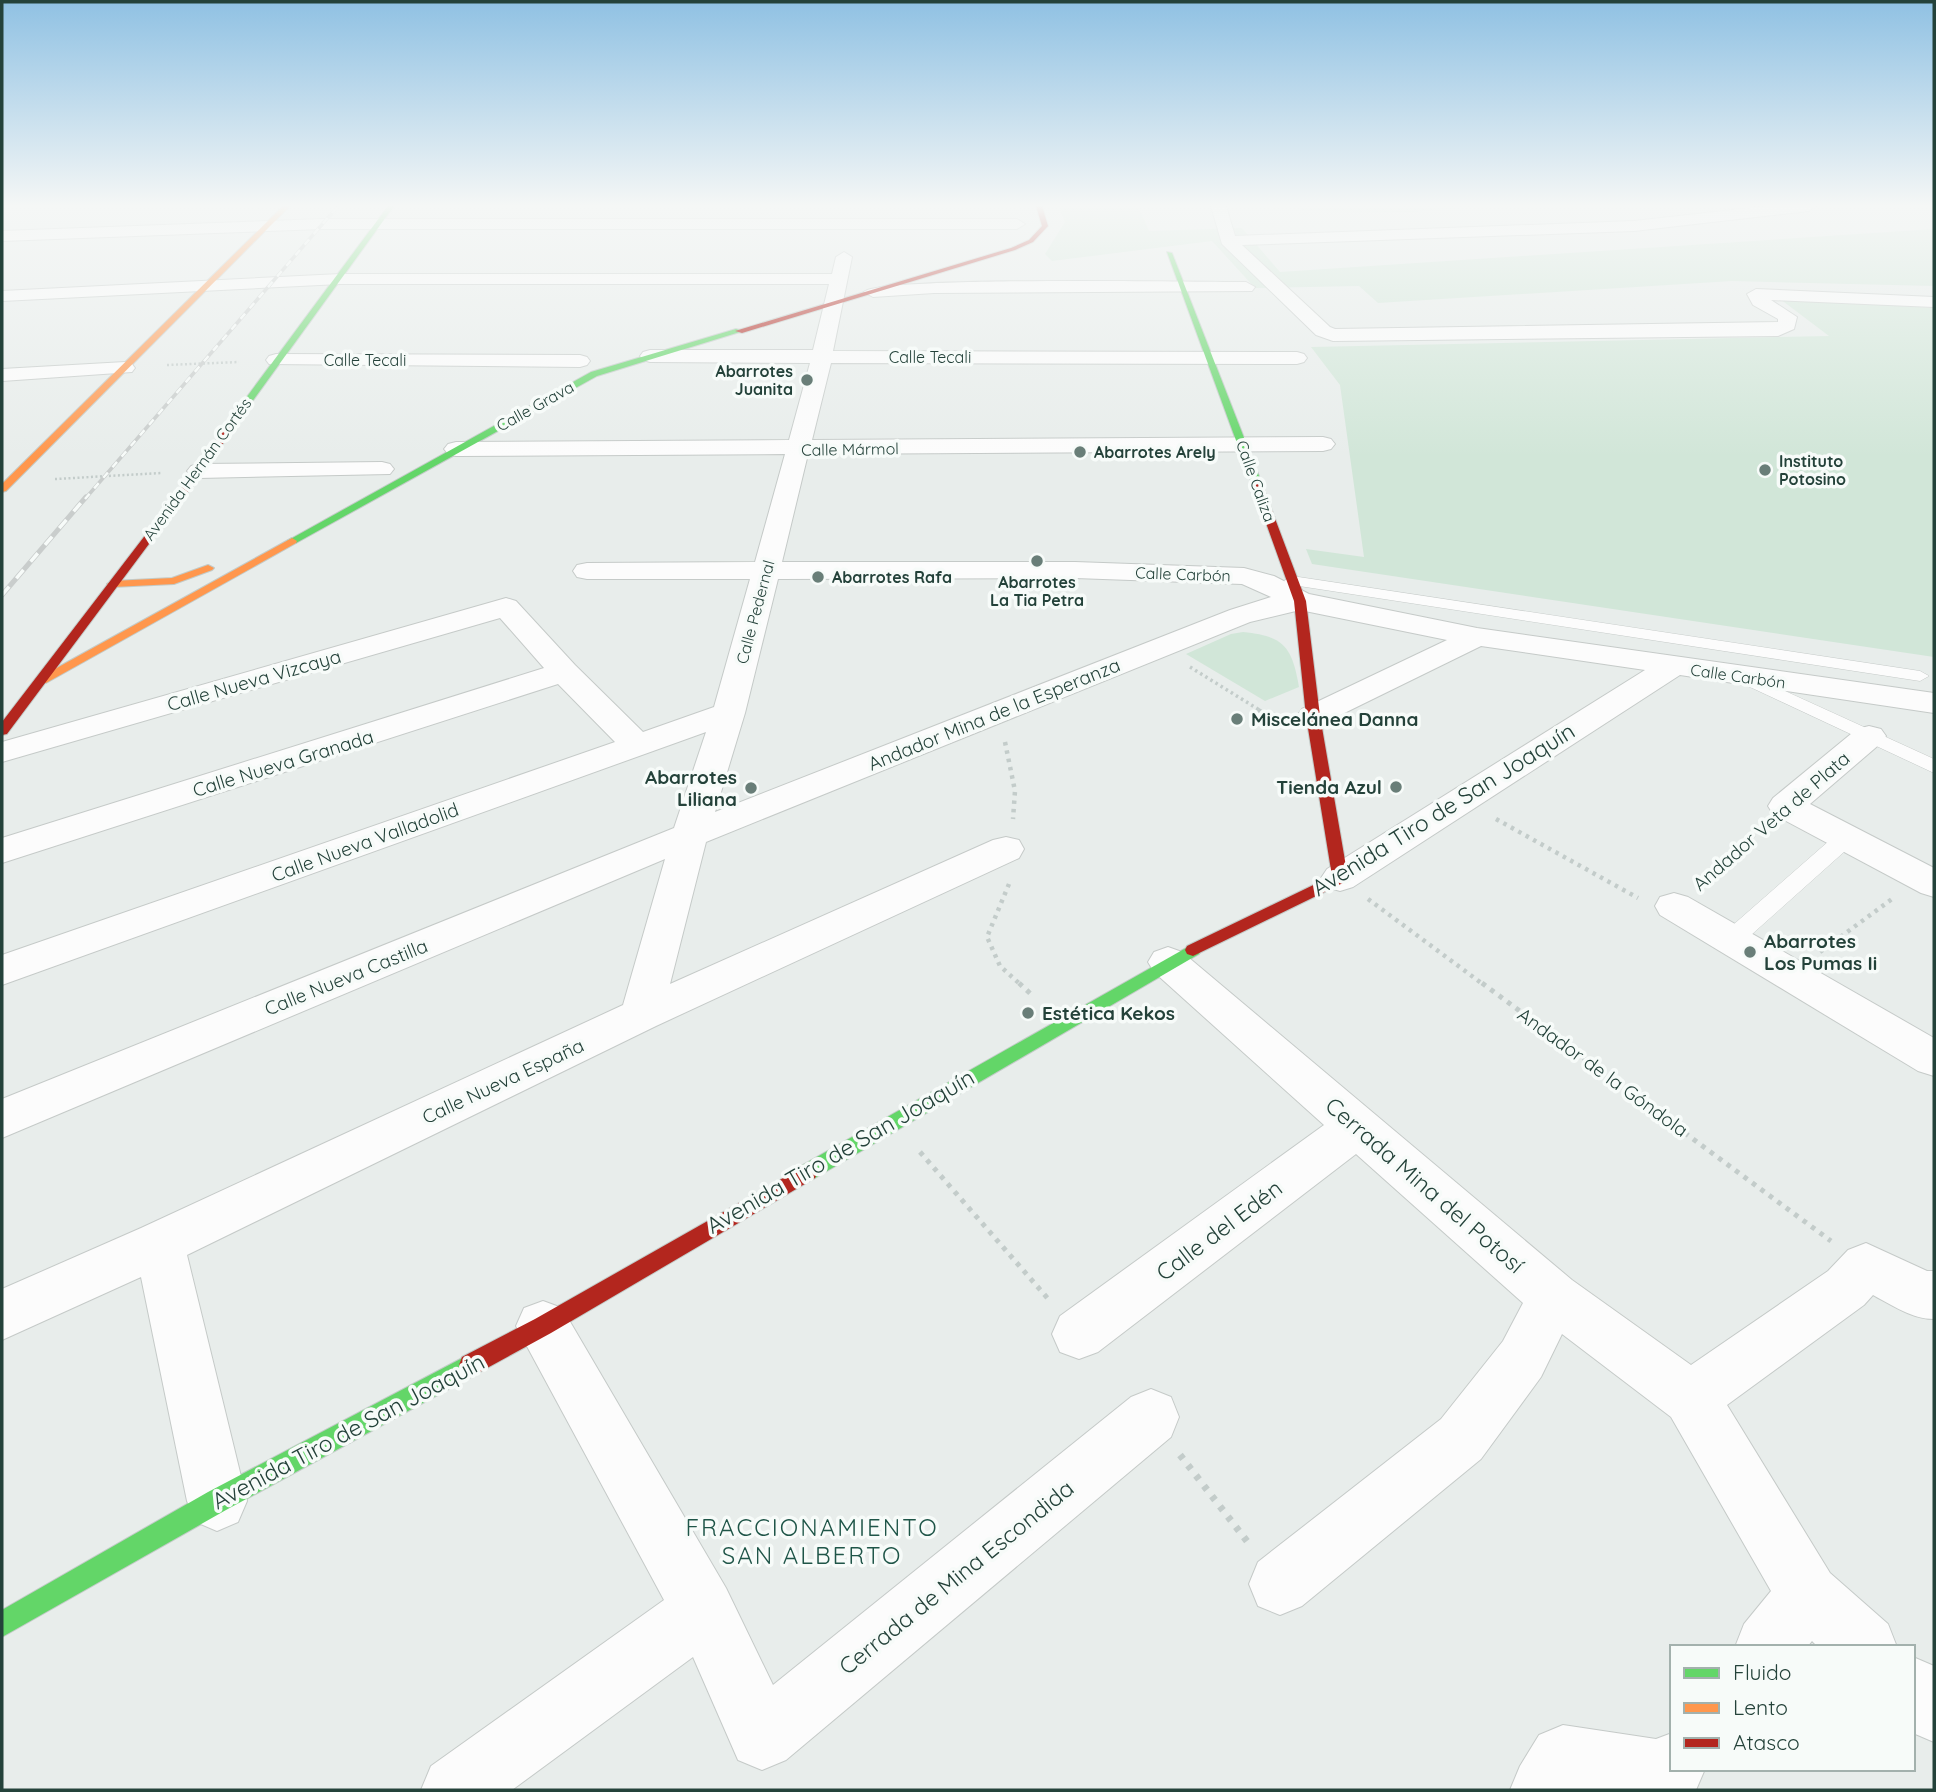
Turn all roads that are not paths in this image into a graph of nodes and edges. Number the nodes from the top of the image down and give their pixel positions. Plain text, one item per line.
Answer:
1 (121, 290) edge
2 (202, 290) edge
3 (332, 290) edge
4 (819, 290) edge
5 (836, 290) junction
6 (881, 290) edge
7 (909, 290) edge
8 (1182, 290) edge
9 (1279, 290) edge
10 (873, 292) junction
11 (2, 296) edge
12 (1934, 302) edge
13 (653, 343) junction
14 (822, 356) junction
15 (1210, 357) junction
16 (1297, 358) dead end
17 (586, 359) joint
18 (276, 360) junction
19 (125, 368) junction
20 (2, 375) edge
21 (546, 376) dead end
22 (1323, 444) dead end
23 (1243, 445) junction
24 (456, 449) junction
25 (798, 449) junction
26 (387, 465) joint
27 (199, 471) junction
28 (4, 484) edge
29 (346, 489) dead end
30 (218, 563) dead end
31 (586, 571) dead end
32 (766, 571) junction
33 (113, 584) junction
34 (1296, 591) junction
35 (1477, 637) junction
36 (1672, 667) junction
37 (564, 672) junction
38 (1741, 676) junction
39 (1920, 676) dead end
40 (41, 680) junction
41 (1934, 703) edge
42 (729, 713) junction
43 (1313, 716) junction
44 (2, 731) edge
45 (1869, 736) junction
46 (637, 745) junction
47 (2, 752) edge
48 (1934, 767) edge
49 (690, 835) junction
50 (1846, 838) junction
51 (1006, 849) dead end
52 (2, 851) edge
53 (1340, 878) junction
54 (1927, 880) edge
55 (1674, 906) road end
56 (1733, 938) junction
57 (1168, 962) junction
58 (2, 970) edge
59 (641, 1015) junction
60 (1934, 1059) edge
61 (2, 1119) edge
62 (1359, 1126) junction
63 (159, 1244) junction
64 (1934, 1295) edge
65 (1554, 1297) junction
66 (2, 1315) edge
67 (543, 1326) junction
68 (1079, 1334) road end
69 (1691, 1398) junction
70 (1151, 1418) dead end
71 (216, 1501) junction
72 (1280, 1584) dead end
73 (1808, 1595) junction
74 (704, 1610) junction
75 (2, 1624) edge
76 (1769, 1645) edge
77 (1863, 1645) edge
78 (1915, 1692) edge
79 (1934, 1709) edge
80 (1670, 1770) edge
81 (455, 1790) edge
82 (1544, 1790) edge

1 - 11 street
2 - 19 main road
3 - 18 main road, Avenida Hernán Cortés
4 - 5 street
5 - 10 main road, Calle Grava
5 - 13 main road, Calle Grava
5 - 13 main road, Calle Grava
5 - 14 street, Calle Pedernal
6 - 10 main road, Calle Grava
7 - 10 street
8 - 15 main road, Calle Caliza
9 - 12 street
13 - 14 street, Calle Tecali
13 - 24 main road, Calle Grava
14 - 15 street, Calle Tecali
14 - 25 street, Calle Pedernal
15 - 16 street, Calle Tecali
15 - 23 main road, Calle Caliza
17 - 18 street, Calle Tecali
17 - 21 main road, Calle Grava
18 - 27 main road, Avenida Hernán Cortés
19 - 20 street
19 - 28 main road
22 - 23 street, Calle Mármol
23 - 25 street, Calle Mármol
23 - 34 main road, Calle Caliza
24 - 25 street, Calle Mármol
24 - 40 main road, Calle Grava
25 - 32 street, Calle Pedernal
26 - 27 street
26 - 29 main road
27 - 33 main road, Avenida Hernán Cortés
30 - 33 main road
31 - 32 street, Calle Carbón
32 - 34 street, Calle Carbón
32 - 42 street, Calle Pedernal
33 - 40 main road, Avenida Hernán Cortés
34 - 35 street, Calle Carbón
34 - 39 lane
34 - 43 main road, Calle Caliza
34 - 49 street, Andador Mina de la Esperanza
35 - 36 street, Calle Carbón
35 - 43 street
36 - 38 street, Calle Carbón
36 - 53 street, Avenida Tiro de San Joaquín
37 - 46 street
37 - 47 street, Calle Nueva Vizcaya
37 - 52 street, Calle Nueva Granada
38 - 41 street, Calle Carbón
38 - 45 lane
40 - 44 main road, Avenida Hernán Cortés
42 - 46 street, Calle Nueva Valladolid
42 - 49 street, Calle Pedernal
43 - 53 main road, Calle Caliza
45 - 48 lane
45 - 50 street, Andador Veta de Plata
46 - 58 street, Calle Nueva Valladolid
49 - 59 street, Calle Pedernal
49 - 61 street, Calle Nueva Castilla
50 - 54 street
50 - 56 lane
51 - 59 street, Calle Nueva España
53 - 57 main road, Avenida Tiro de San Joaquín
55 - 56 street
56 - 60 street
57 - 62 street, Cerrada Mina del Potosí
57 - 67 main road, Avenida Tiro de San Joaquín
59 - 63 street, Calle Nueva España
62 - 65 street, Cerrada Mina del Potosí
62 - 68 street, Calle del Edén
63 - 66 street, Calle Nueva España
63 - 71 street
64 - 69 street
65 - 69 street, Cerrada Mina del Potosí
65 - 72 street
67 - 71 main road, Avenida Tiro de San Joaquín
67 - 74 street
69 - 73 street
70 - 74 street, Cerrada de Mina Escondida
71 - 75 main road, Avenida Tiro de San Joaquín
73 - 76 street
73 - 77 street
74 - 81 street
78 - 79 street
80 - 82 street

